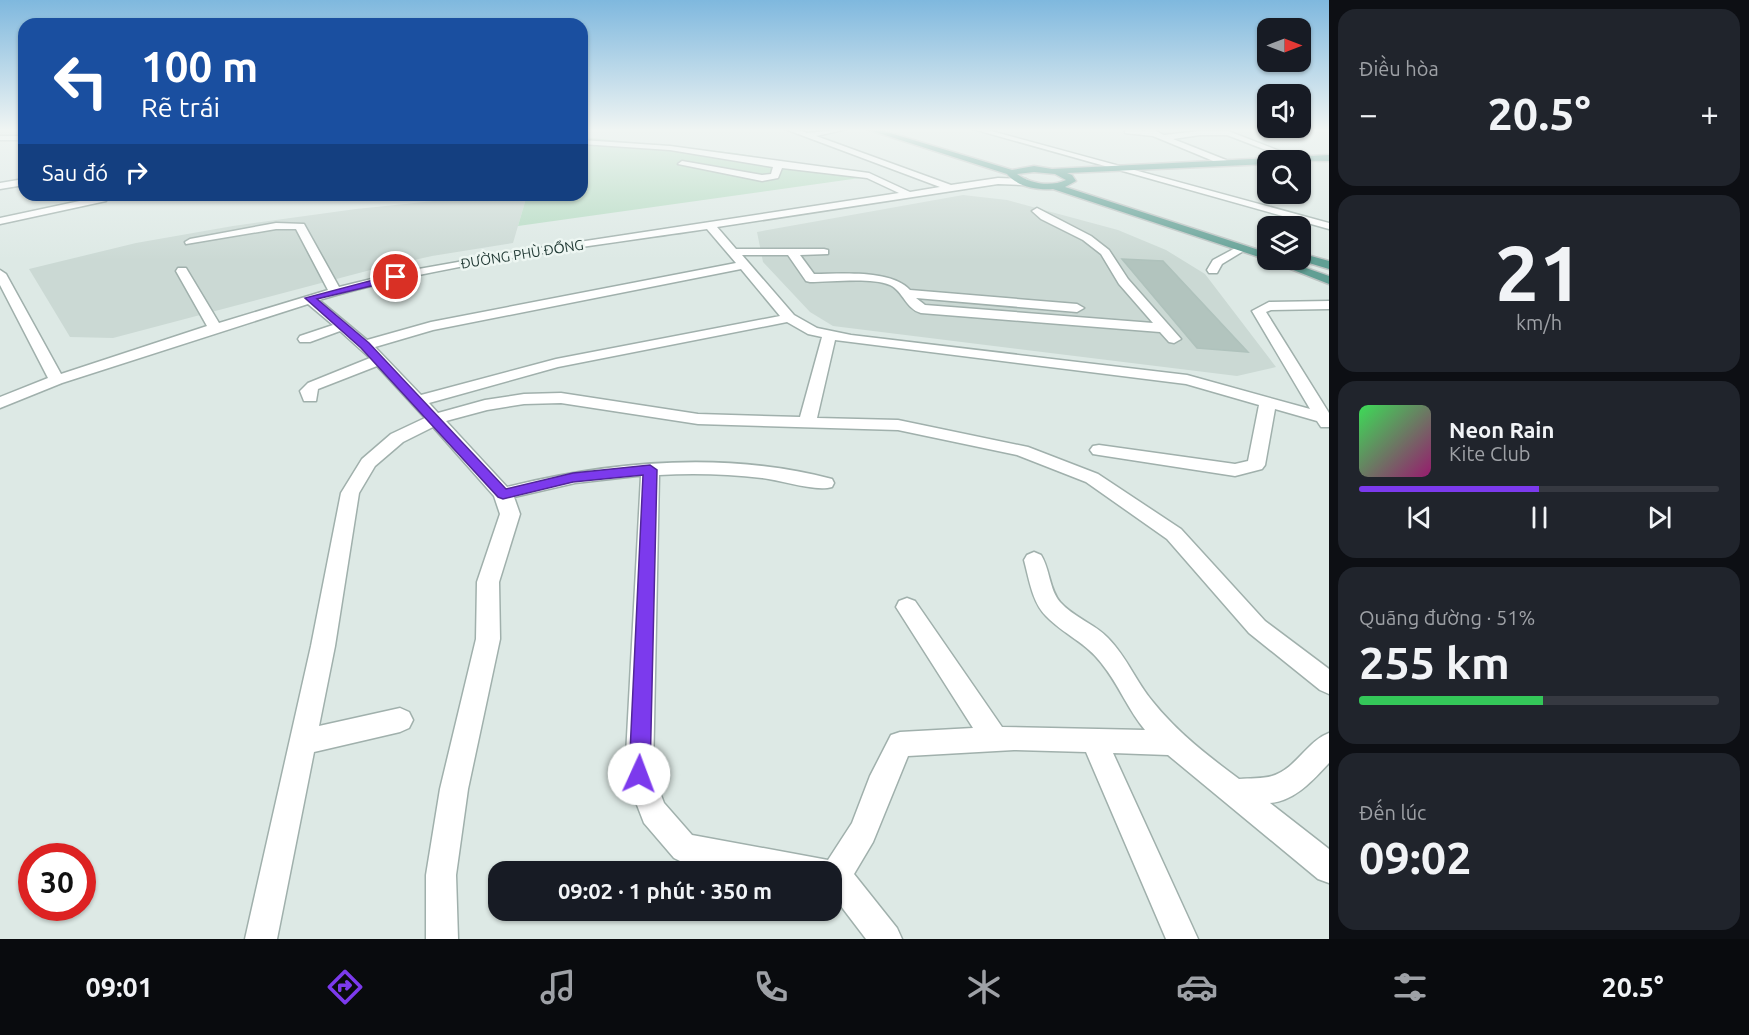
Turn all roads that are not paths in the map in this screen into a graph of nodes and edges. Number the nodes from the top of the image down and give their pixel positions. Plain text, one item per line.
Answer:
1 (732, 173) edge
2 (776, 173) edge
3 (842, 173) edge
4 (910, 173) edge
5 (1008, 173) edge
6 (1015, 173) edge
7 (1058, 173) edge
8 (1138, 173) edge
9 (1232, 173) dead end
10 (1012, 174) junction
11 (1149, 176) junction
12 (998, 181) junction
13 (1077, 181) junction
14 (1026, 182) junction
15 (18, 183) edge
16 (0, 186) edge
17 (1053, 186) junction
18 (952, 188) junction
19 (908, 194) junction
20 (94, 201) edge
21 (1037, 211) dead end
22 (0, 221) edge
23 (710, 225) junction
24 (1329, 226) edge
25 (190, 242) dead end
26 (1257, 242) edge
27 (1241, 248) junction
28 (790, 251) junction
29 (733, 252) junction
30 (825, 252) dead end
31 (1257, 253) edge
32 (1311, 259) edge
33 (744, 265) junction
34 (1329, 265) edge
35 (1213, 270) dead end
36 (1302, 270) edge
37 (182, 271) dead end
38 (0, 274) edge
39 (1329, 280) edge
40 (335, 291) junction
41 (906, 293) junction
42 (309, 298) junction
43 (987, 300) junction
44 (1329, 305) edge
45 (1077, 308) dead end
46 (990, 316) junction
47 (789, 318) junction
48 (342, 326) junction
49 (215, 328) junction
50 (1164, 328) junction
51 (830, 334) junction
52 (305, 339) dead end
53 (1173, 339) dead end
54 (372, 353) junction
55 (57, 380) junction
56 (310, 398) dead end
57 (418, 401) junction
58 (1268, 402) junction
59 (0, 404) edge
60 (435, 419) junction
61 (1327, 421) edge
62 (807, 423) junction
63 (1100, 450) dead end
64 (650, 470) junction
65 (825, 483) dead end
66 (503, 494) junction
67 (1034, 560) dead end
68 (907, 607) dead end
69 (1329, 684) edge
70 (400, 720) dead end
71 (995, 739) junction
72 (1094, 741) junction
73 (303, 742) junction
74 (1173, 743) junction
75 (1329, 745) edge
76 (1235, 793) junction
77 (759, 861) edge
78 (838, 861) edge
79 (1329, 868) edge
80 (842, 889) edge
81 (261, 939) edge
82 (442, 939) edge
83 (886, 939) edge
84 (1182, 939) edge

1 - 2 street
3 - 19 street
4 - 18 street
5 - 10 main road
6 - 10 main road
7 - 13 main road
8 - 11 street
9 - 11 main road
10 - 12 street, ĐƯỜNG PHÙ ĐỔNG
10 - 14 main road
11 - 13 main road
11 - 24 street
12 - 14 street, ĐƯỜNG PHÙ ĐỔNG
12 - 18 street, ĐƯỜNG PHÙ ĐỔNG
13 - 17 main road
13 - 26 main road
14 - 17 main road
15 - 16 street
17 - 27 main road
18 - 19 street, ĐƯỜNG PHÙ ĐỔNG
19 - 23 street, ĐƯỜNG PHÙ ĐỔNG
20 - 22 street
21 - 50 street
23 - 29 street
23 - 40 street, ĐƯỜNG PHÙ ĐỔNG
25 - 40 street
27 - 31 main road
27 - 35 street
28 - 29 street
28 - 30 street
28 - 41 street
29 - 33 street
32 - 34 main road
33 - 47 street
33 - 54 street
36 - 39 main road
37 - 49 street
38 - 55 street
40 - 42 street, ĐƯỜNG PHÙ ĐỔNG
41 - 43 street
41 - 46 street
42 - 48 street
42 - 49 street, ĐƯỜNG PHÙ ĐỔNG
43 - 45 street
43 - 46 street
44 - 61 street
46 - 50 street
47 - 51 street
47 - 57 street
48 - 52 street
48 - 54 street
49 - 55 street, ĐƯỜNG PHÙ ĐỔNG
50 - 53 street
51 - 58 street
51 - 62 street
54 - 56 street
54 - 57 street
55 - 59 street, ĐƯỜNG PHÙ ĐỔNG
57 - 60 street
58 - 61 street
58 - 63 street
60 - 62 street
60 - 66 street
60 - 73 street
62 - 69 street
64 - 65 street
64 - 66 street
64 - 77 street
66 - 82 street
67 - 74 street
68 - 71 street
70 - 73 street
71 - 72 street
71 - 78 street
72 - 74 street
72 - 84 street
73 - 81 street
74 - 76 street
75 - 76 street
76 - 79 street
80 - 83 street

